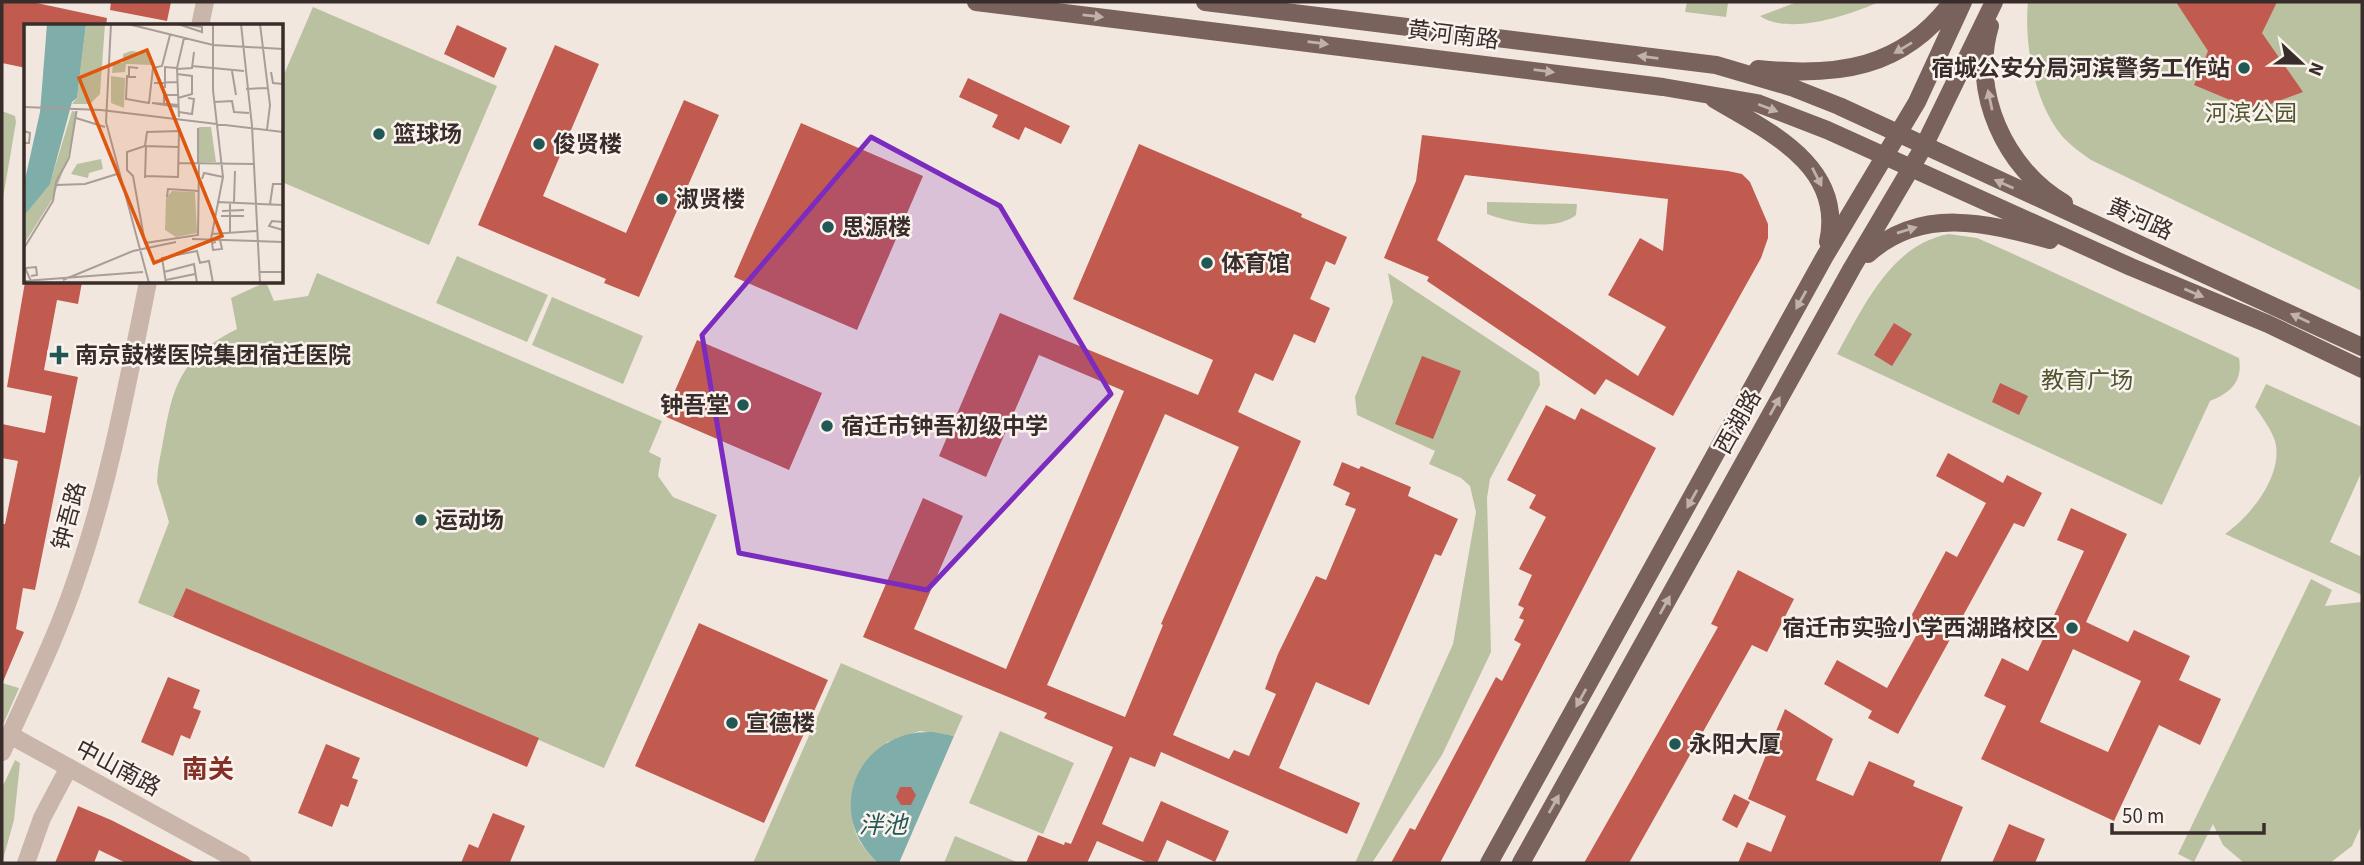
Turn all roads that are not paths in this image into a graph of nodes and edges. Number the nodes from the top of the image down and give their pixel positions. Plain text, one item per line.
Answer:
1 (205, 2) edge
2 (976, 2) edge
3 (1205, 2) edge
4 (1952, 2) edge
5 (1963, 2) edge
6 (1996, 2) edge
7 (200, 24) edge
8 (1716, 65) junction
9 (1705, 93) junction
10 (1899, 134) junction
11 (1924, 146) junction
12 (1885, 156) junction
13 (1911, 168) junction
14 (2137, 244) junction
15 (1825, 256) junction
16 (2131, 267) junction
17 (1852, 268) junction
18 (148, 284) edge
19 (2362, 347) edge
20 (2362, 369) edge
21 (10, 735) junction
22 (2, 752) edge
23 (68, 769) junction
24 (26, 863) edge
25 (242, 863) edge
26 (1489, 863) edge
27 (1521, 863) edge

1 - 7 street
2 -> 9 main road, 黄河南路
8 -> 3 main road, 黄河南路
4 -> 8 main road
5 - 10 main road, 西湖路
6 - 11 main road, 西湖路
14 -> 6 main road
8 - 10 main road, 黄河南路
9 -> 12 main road, 黄河南路
9 -> 15 main road
10 - 11 main road, 黄河路
10 - 12 main road, 西湖路
11 - 13 main road, 西湖路
14 -> 11 main road, 黄河路
12 - 13 main road, 黄河南路
12 - 15 main road, 西湖路
13 - 16 main road, 黄河路
13 - 17 main road, 西湖路
19 -> 14 main road, 黄河路
15 -> 26 main road, 西湖路
17 -> 16 main road
16 -> 20 main road, 黄河路
27 -> 17 main road, 西湖路
18 - 21 street, 钟吾路
21 - 22 street, 钟吾路
21 - 23 street, 中山南路
23 - 24 street
23 - 25 street, 中山南路

